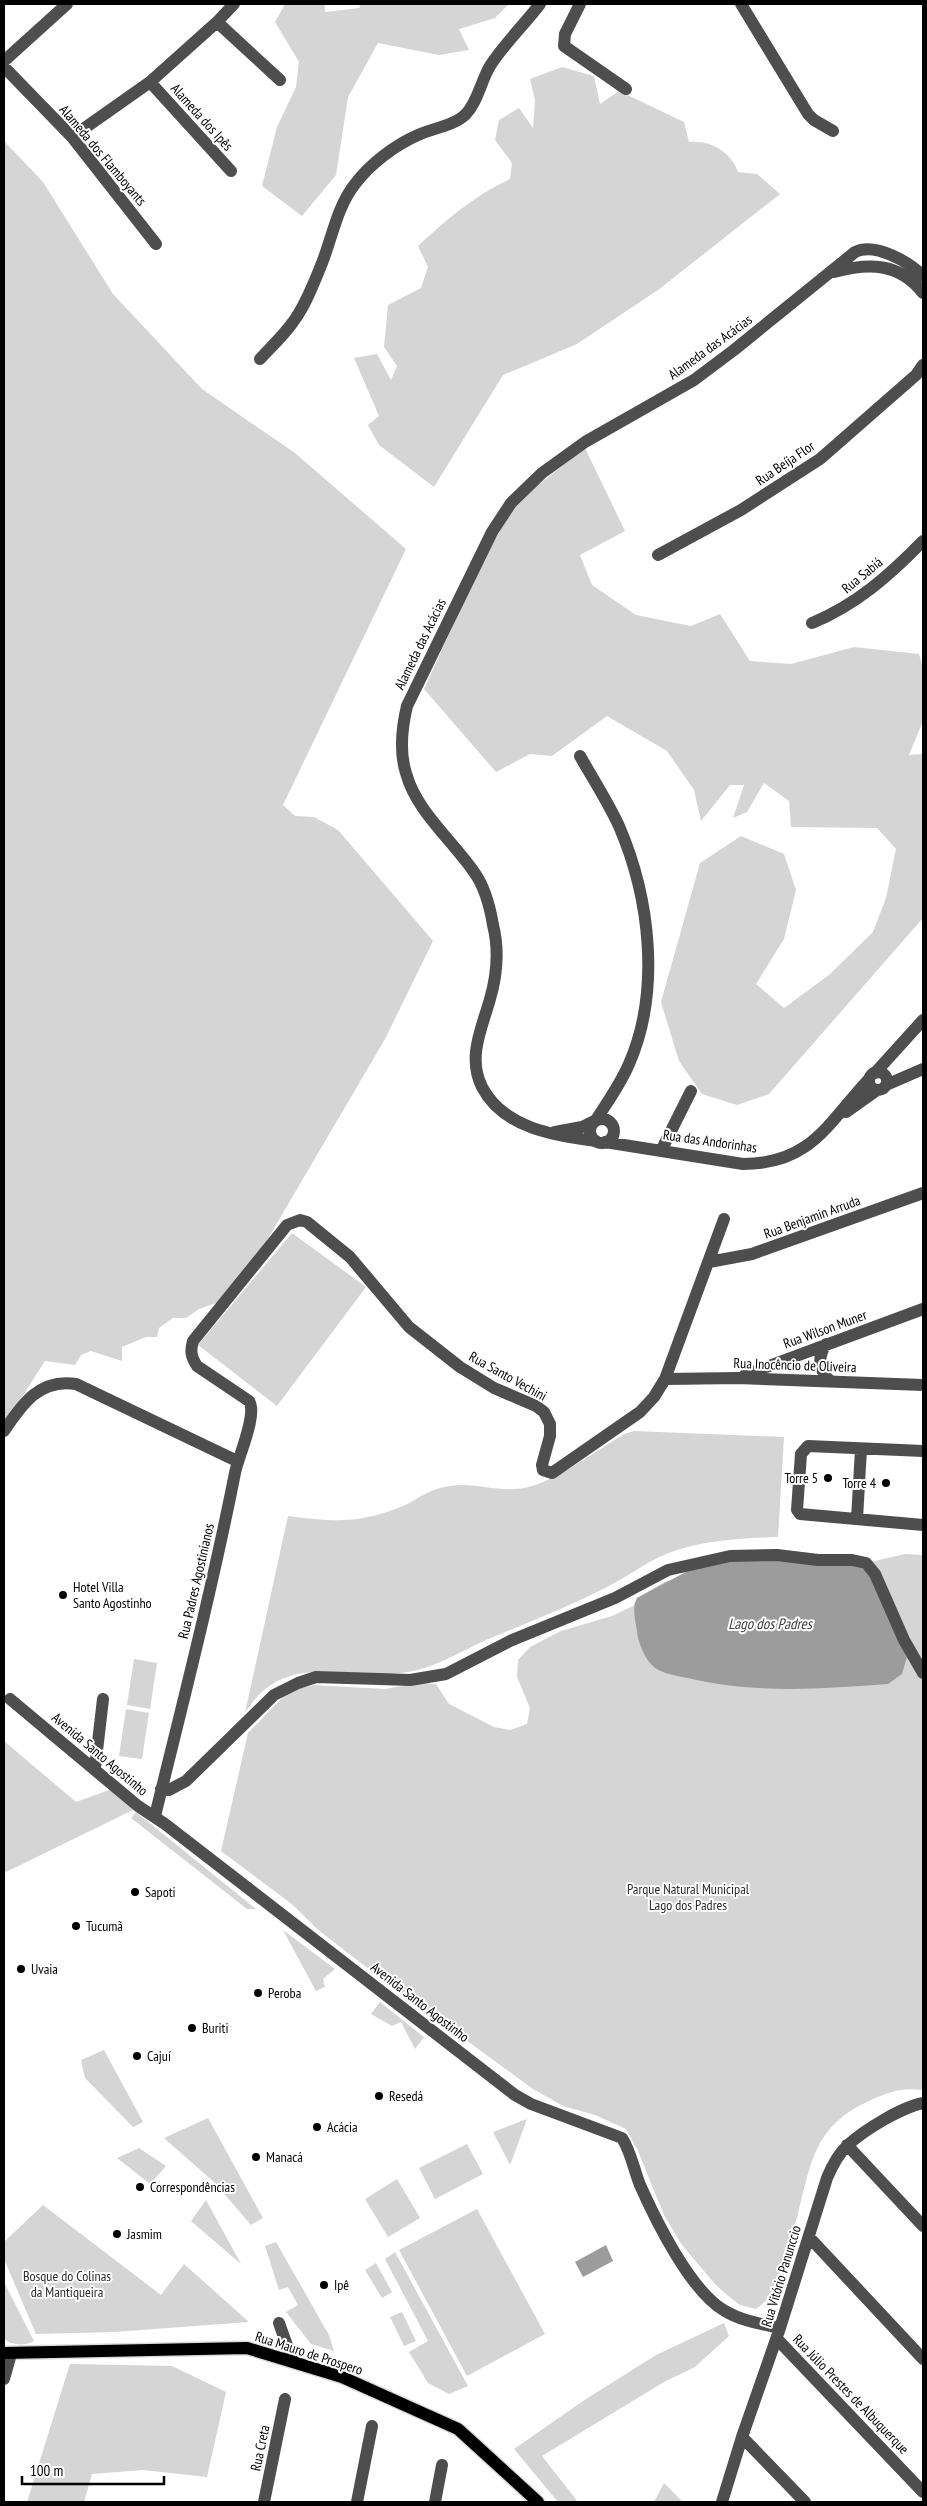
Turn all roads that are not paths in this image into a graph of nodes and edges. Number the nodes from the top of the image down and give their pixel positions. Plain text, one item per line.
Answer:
1 (68, 4) edge
2 (234, 4) edge
3 (540, 4) edge
4 (580, 4) edge
5 (741, 4) edge
6 (217, 22) junction
7 (4, 61) edge
8 (4, 67) edge
9 (280, 80) dead end
10 (150, 82) junction
11 (626, 90) dead end
12 (833, 131) dead end
13 (72, 137) junction
14 (231, 171) dead end
15 (156, 244) dead end
16 (855, 252) junction
17 (859, 266) junction
18 (827, 274) junction
19 (923, 276) edge
20 (923, 292) edge
21 (260, 359) dead end
22 (921, 372) edge
23 (923, 541) edge
24 (658, 555) dead end
25 (812, 623) dead end
26 (580, 756) dead end
27 (923, 1020) edge
28 (918, 1071) edge
29 (880, 1080) junction
30 (691, 1091) dead end
31 (612, 1097) junction
32 (595, 1121) junction
33 (613, 1126) junction
34 (550, 1132) junction
35 (601, 1142) junction
36 (650, 1147) junction
37 (662, 1150) junction
38 (923, 1193) edge
39 (724, 1219) dead end
40 (709, 1262) junction
41 (923, 1309) edge
42 (826, 1344) junction
43 (207, 1373) joint
44 (738, 1378) junction
45 (665, 1379) junction
46 (830, 1381) junction
47 (923, 1385) edge
48 (4, 1431) edge
49 (861, 1449) junction
50 (923, 1451) edge
51 (237, 1461) junction
52 (787, 1512) dead end
53 (800, 1514) junction
54 (858, 1519) junction
55 (923, 1525) edge
56 (923, 1673) edge
57 (10, 1699) dead end
58 (103, 1699) dead end
59 (95, 1768) junction
60 (161, 1789) junction
61 (154, 1816) junction
62 (923, 2103) edge
63 (847, 2145) junction
64 (923, 2226) edge
65 (809, 2237) junction
66 (279, 2323) dead end
67 (778, 2334) junction
68 (7, 2354) edge
69 (923, 2359) edge
70 (293, 2362) junction
71 (4, 2378) edge
72 (285, 2400) dead end
73 (372, 2426) dead end
74 (742, 2437) junction
75 (442, 2465) dead end
76 (923, 2492) edge
77 (264, 2502) edge
78 (357, 2502) edge
79 (435, 2502) edge
80 (538, 2502) edge
81 (722, 2502) edge
82 (805, 2502) edge

1 - 7 street
2 - 6 street
3 - 21 street
4 - 11 street
5 - 12 street
6 - 9 street
6 - 10 street
8 - 13 street, Alameda dos Flamboyants
10 - 13 street
10 - 14 street, Alameda dos Ipês
13 - 15 street, Alameda dos Flamboyants
16 - 17 street
16 - 18 street, Alameda das Acácias
16 - 19 street
17 - 18 street, Alameda das Acácias
17 - 20 street, Alameda das Acácias
18 - 34 street, Alameda das Acácias
22 - 24 street, Rua Beíja Flor
23 - 25 street, Rua Sabiá
26 - 31 street
27 - 29 street, Rua das Andorinhas
28 - 29 street, Rua das Andorinhas
29 - 37 street, Rua das Andorinhas
30 - 37 street
31 - 32 street
31 - 33 street
32 - 33 street
32 - 34 street
32 - 35 street
33 - 35 street
33 - 36 street, Rua das Andorinhas
34 - 35 street, Alameda das Acácias
35 - 36 street, Rua das Andorinhas
36 - 37 street, Rua das Andorinhas
38 - 40 street, Rua Benjamin Arruda
39 - 40 street, Rua Santo Vechini
40 - 45 street, Rua Santo Vechini
41 - 42 street, Rua Wilson Muner
42 - 44 street, Rua Wilson Muner
42 - 46 street
43 - 45 street, Rua Santo Vechini
43 - 51 street, Rua Padres Agostinianos
44 - 45 street, Rua Inocêncio de Oliveira
44 - 46 street, Rua Inocêncio de Oliveira
46 - 47 street, Rua Inocêncio de Oliveira
48 - 51 street
49 - 50 street
49 - 53 street
49 - 54 street
51 - 60 street, Rua Padres Agostinianos
52 - 53 street
53 - 54 street
54 - 55 street
56 - 60 street
57 - 59 street, Avenida Santo Agostinho
58 - 59 street
59 - 61 street, Avenida Santo Agostinho
60 - 61 street, Rua Padres Agostinianos
61 - 67 street, Avenida Santo Agostinho
62 - 63 street, Rua Vitório Panunccio
63 - 64 street
63 - 65 street, Rua Vitório Panunccio
65 - 67 street, Rua Vitório Panunccio
65 - 69 street
66 - 70 street
67 - 74 street, Rua Vitório Panunccio
67 - 76 street, Rua Júlio Prestes de Albuquerque
68 - 70 main road, Rua Mauro de Prospero
68 - 71 street
70 - 80 main road, Rua Mauro de Prospero
72 - 77 street, Rua Creta
73 - 78 street
74 - 81 street, Rua Vitório Panunccio
74 - 82 street
75 - 79 street

